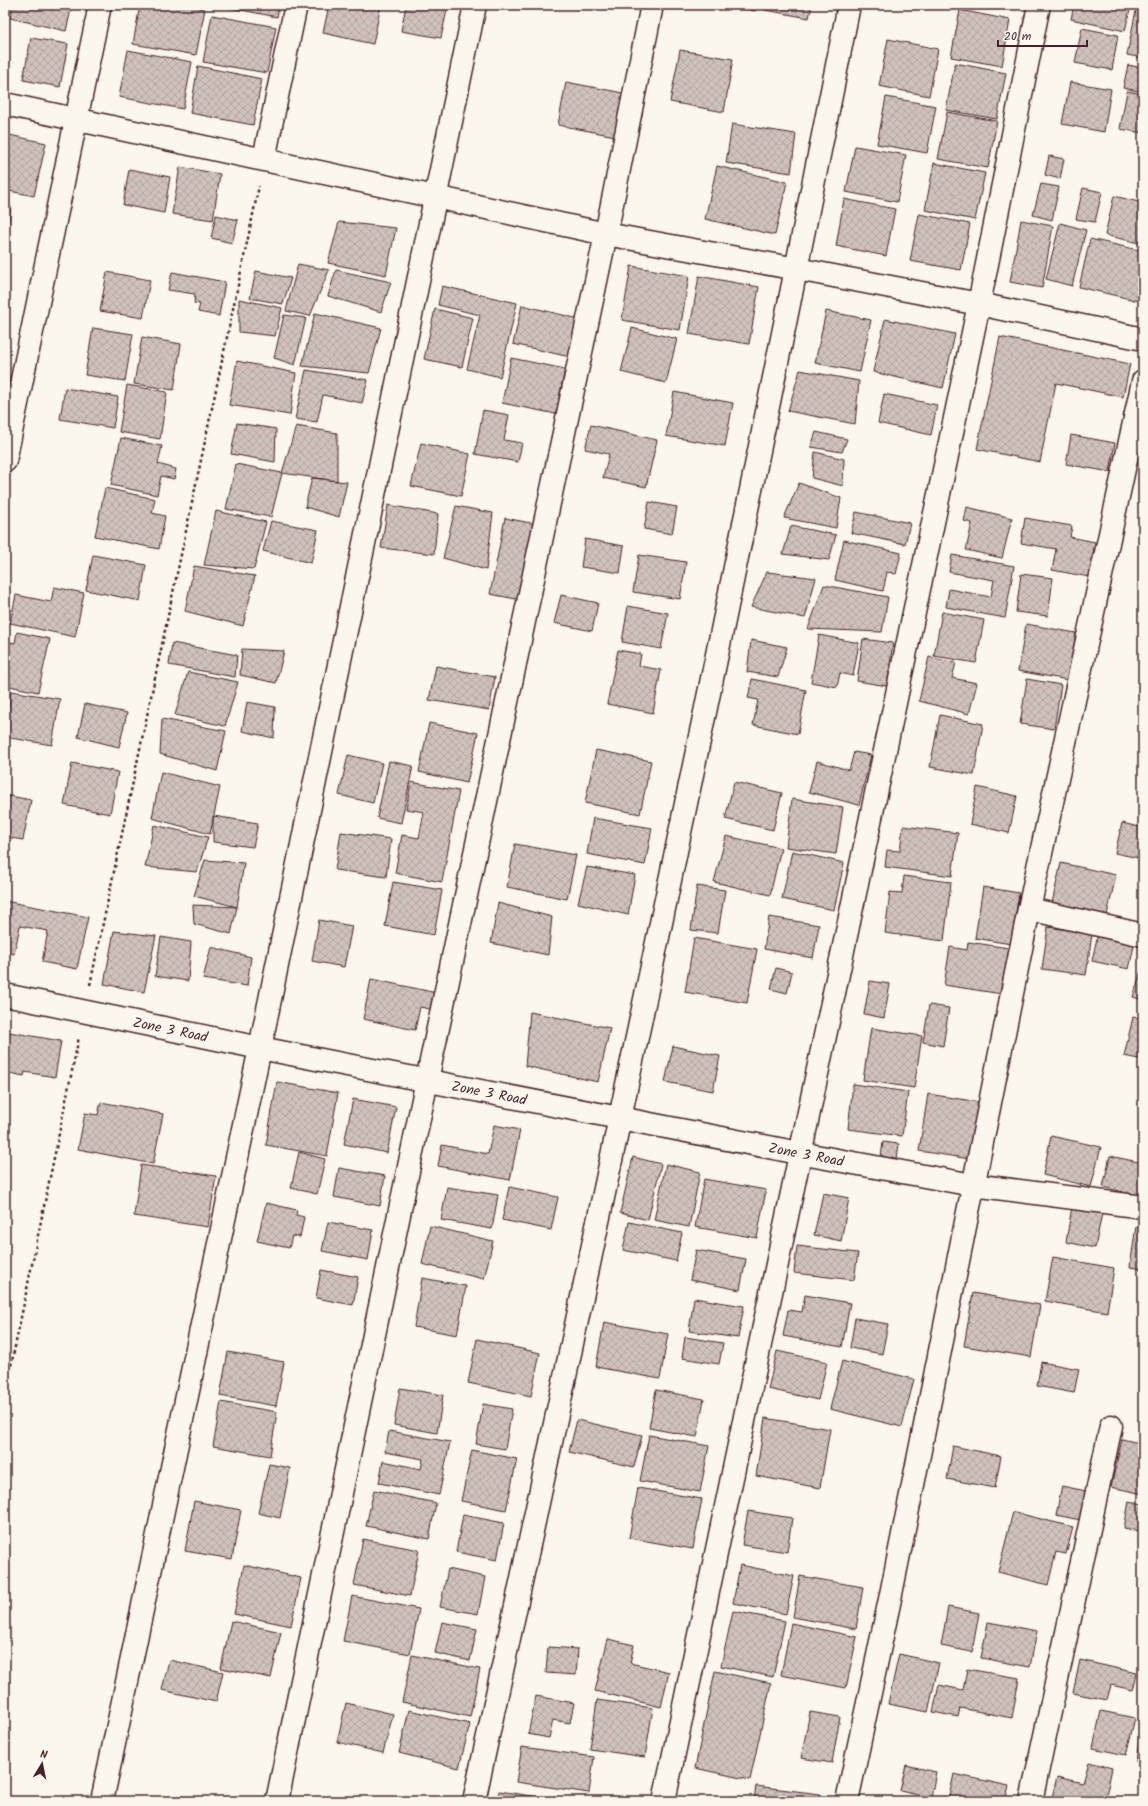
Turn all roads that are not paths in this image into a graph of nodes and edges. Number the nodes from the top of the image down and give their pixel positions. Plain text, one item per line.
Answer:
1 (100, 5) edge
2 (296, 5) edge
3 (475, 5) edge
4 (652, 5) edge
5 (849, 5) edge
6 (1040, 5) edge
7 (5, 104) edge
8 (76, 118) junction
9 (264, 159) junction
10 (435, 196) junction
11 (606, 234) junction
12 (797, 268) junction
13 (979, 304) junction
14 (1143, 339) edge
15 (1143, 381) edge
16 (5, 461) edge
17 (1028, 909) junction
18 (1143, 935) edge
19 (5, 995) edge
20 (260, 1048) junction
21 (427, 1080) junction
22 (621, 1117) junction
23 (800, 1153) junction
24 (974, 1185) junction
25 (1143, 1207) edge
26 (1111, 1426) dead end
27 (102, 1801) edge
28 (277, 1801) edge
29 (474, 1801) edge
30 (664, 1801) edge
31 (847, 1801) edge
32 (1031, 1801) edge

1 - 8 street
2 - 9 street
3 - 10 street
4 - 11 street
5 - 12 street
6 - 13 street
7 - 8 street
8 - 9 street
8 - 16 street
9 - 10 street
10 - 11 street
10 - 20 street
11 - 12 street
11 - 21 street
12 - 13 street
12 - 22 street
13 - 14 street
13 - 23 street
15 - 17 street
17 - 18 street
17 - 24 street
19 - 20 street, Zone 3 Road
20 - 21 street, Zone 3 Road
20 - 27 street
21 - 22 street, Zone 3 Road
21 - 28 street
22 - 23 street, Zone 3 Road
22 - 29 street
23 - 24 street, Zone 3 Road
23 - 30 street
24 - 25 street, Zone 3 Road
24 - 31 street
26 - 32 street

